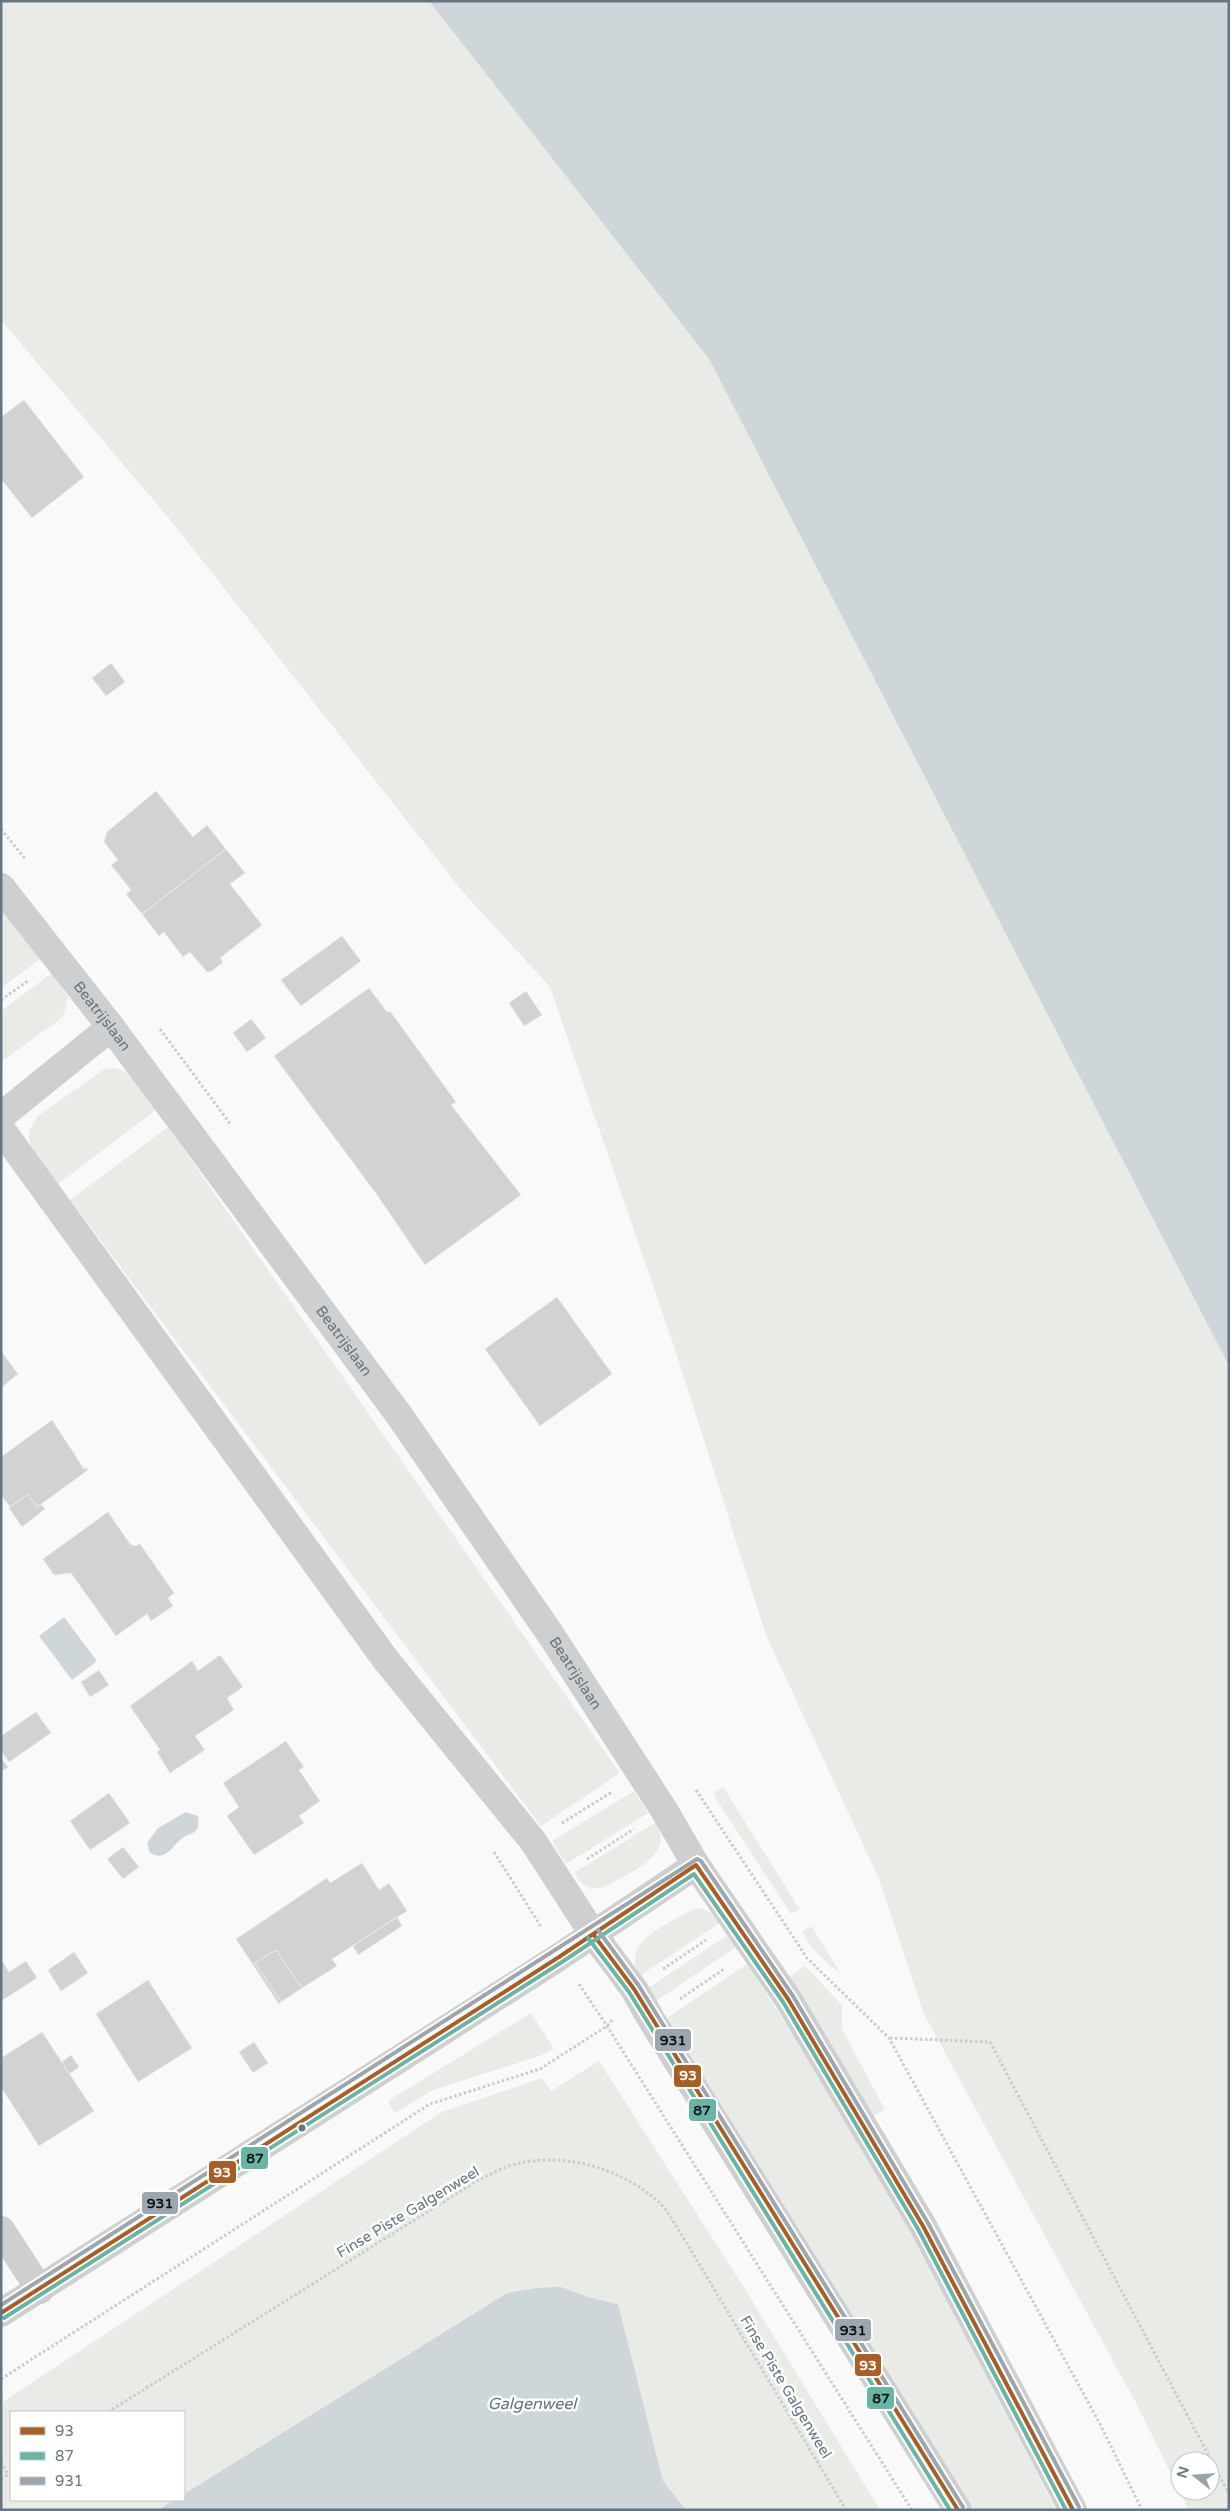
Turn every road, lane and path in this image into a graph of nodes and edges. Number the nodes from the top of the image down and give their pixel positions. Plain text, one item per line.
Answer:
1 (1, 887) edge
2 (111, 1027) junction
3 (1, 1116) edge
4 (1, 1128) edge
5 (641, 1774) junction
6 (695, 1789) dead end
7 (664, 1810) junction
8 (533, 1842) junction
9 (696, 1866) junction
10 (557, 1878) junction
11 (522, 1899) dead end
12 (732, 1921) junction
13 (593, 1934) junction
14 (754, 1950) junction
15 (634, 1989) junction
16 (650, 2018) junction
17 (607, 2026) junction
18 (889, 2038) junction
19 (1, 2230) edge
20 (40, 2290) junction
21 (1, 2313) edge
22 (1, 2379) edge
23 (110, 2411) edge
24 (1, 2462) edge
25 (10, 2474) edge
26 (1, 2480) edge
27 (1229, 2494) edge
28 (846, 2510) edge
29 (912, 2510) edge
30 (958, 2510) edge
31 (1073, 2510) edge
32 (1142, 2510) edge

1 - 2 street, Beatrijslaan
2 - 3 street
2 - 5 street, Beatrijslaan
4 - 8 street
5 - 7 street, Beatrijslaan
5 - 8 path
6 - 7 path
7 - 9 street, Beatrijslaan
7 - 10 path
8 - 10 street
9 - 12 street, Beatrijslaan
9 - 13 street
10 - 11 path
10 - 13 street
12 - 14 street, Beatrijslaan
12 - 15 path
12 - 18 path
13 - 15 street
13 - 20 street
14 - 16 path
14 - 31 street, Beatrijslaan
15 - 16 street
15 - 17 path
16 - 30 street
17 - 22 path
17 - 29 path
18 - 27 path
18 - 32 path
19 - 20 street
20 - 21 street
23 - 28 path, Finse Piste Galgenweel
24 - 25 path
25 - 26 path

